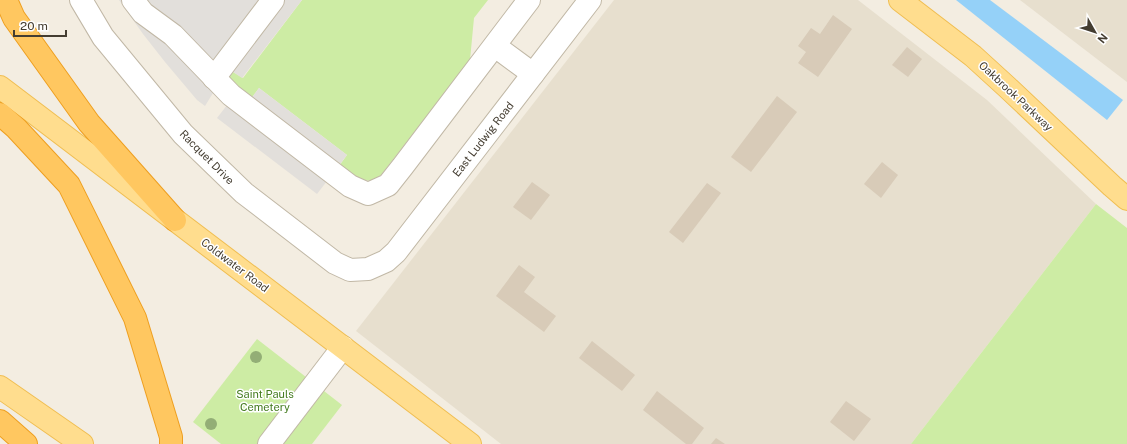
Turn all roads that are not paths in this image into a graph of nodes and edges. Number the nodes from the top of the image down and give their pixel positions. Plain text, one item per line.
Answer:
1 (6, 0) edge
2 (81, 0) edge
3 (133, 0) edge
4 (272, 0) edge
5 (529, 0) edge
6 (590, 0) edge
7 (900, 0) edge
8 (495, 46) junction
9 (533, 74) junction
10 (214, 78) junction
11 (0, 87) edge
12 (0, 114) edge
13 (1127, 199) edge
14 (175, 220) junction
15 (368, 269) joint
16 (343, 347) junction
17 (0, 387) edge
18 (0, 421) edge
19 (276, 442) edge
20 (26, 444) edge
21 (82, 444) edge
22 (171, 444) edge
23 (470, 444) edge

1 - 14 highway
2 - 15 street, Racquet Drive
3 - 10 street
4 - 10 street
5 - 8 street
6 - 9 street, East Ludwig Road
7 - 13 main road, Oakbrook Parkway
8 - 9 street
8 - 10 street
9 - 15 street, East Ludwig Road
11 - 14 main road, Coldwater Road
12 - 22 highway
14 - 16 main road, Coldwater Road
16 - 19 street
16 - 23 main road, Coldwater Road
17 - 21 main road
18 - 20 highway

